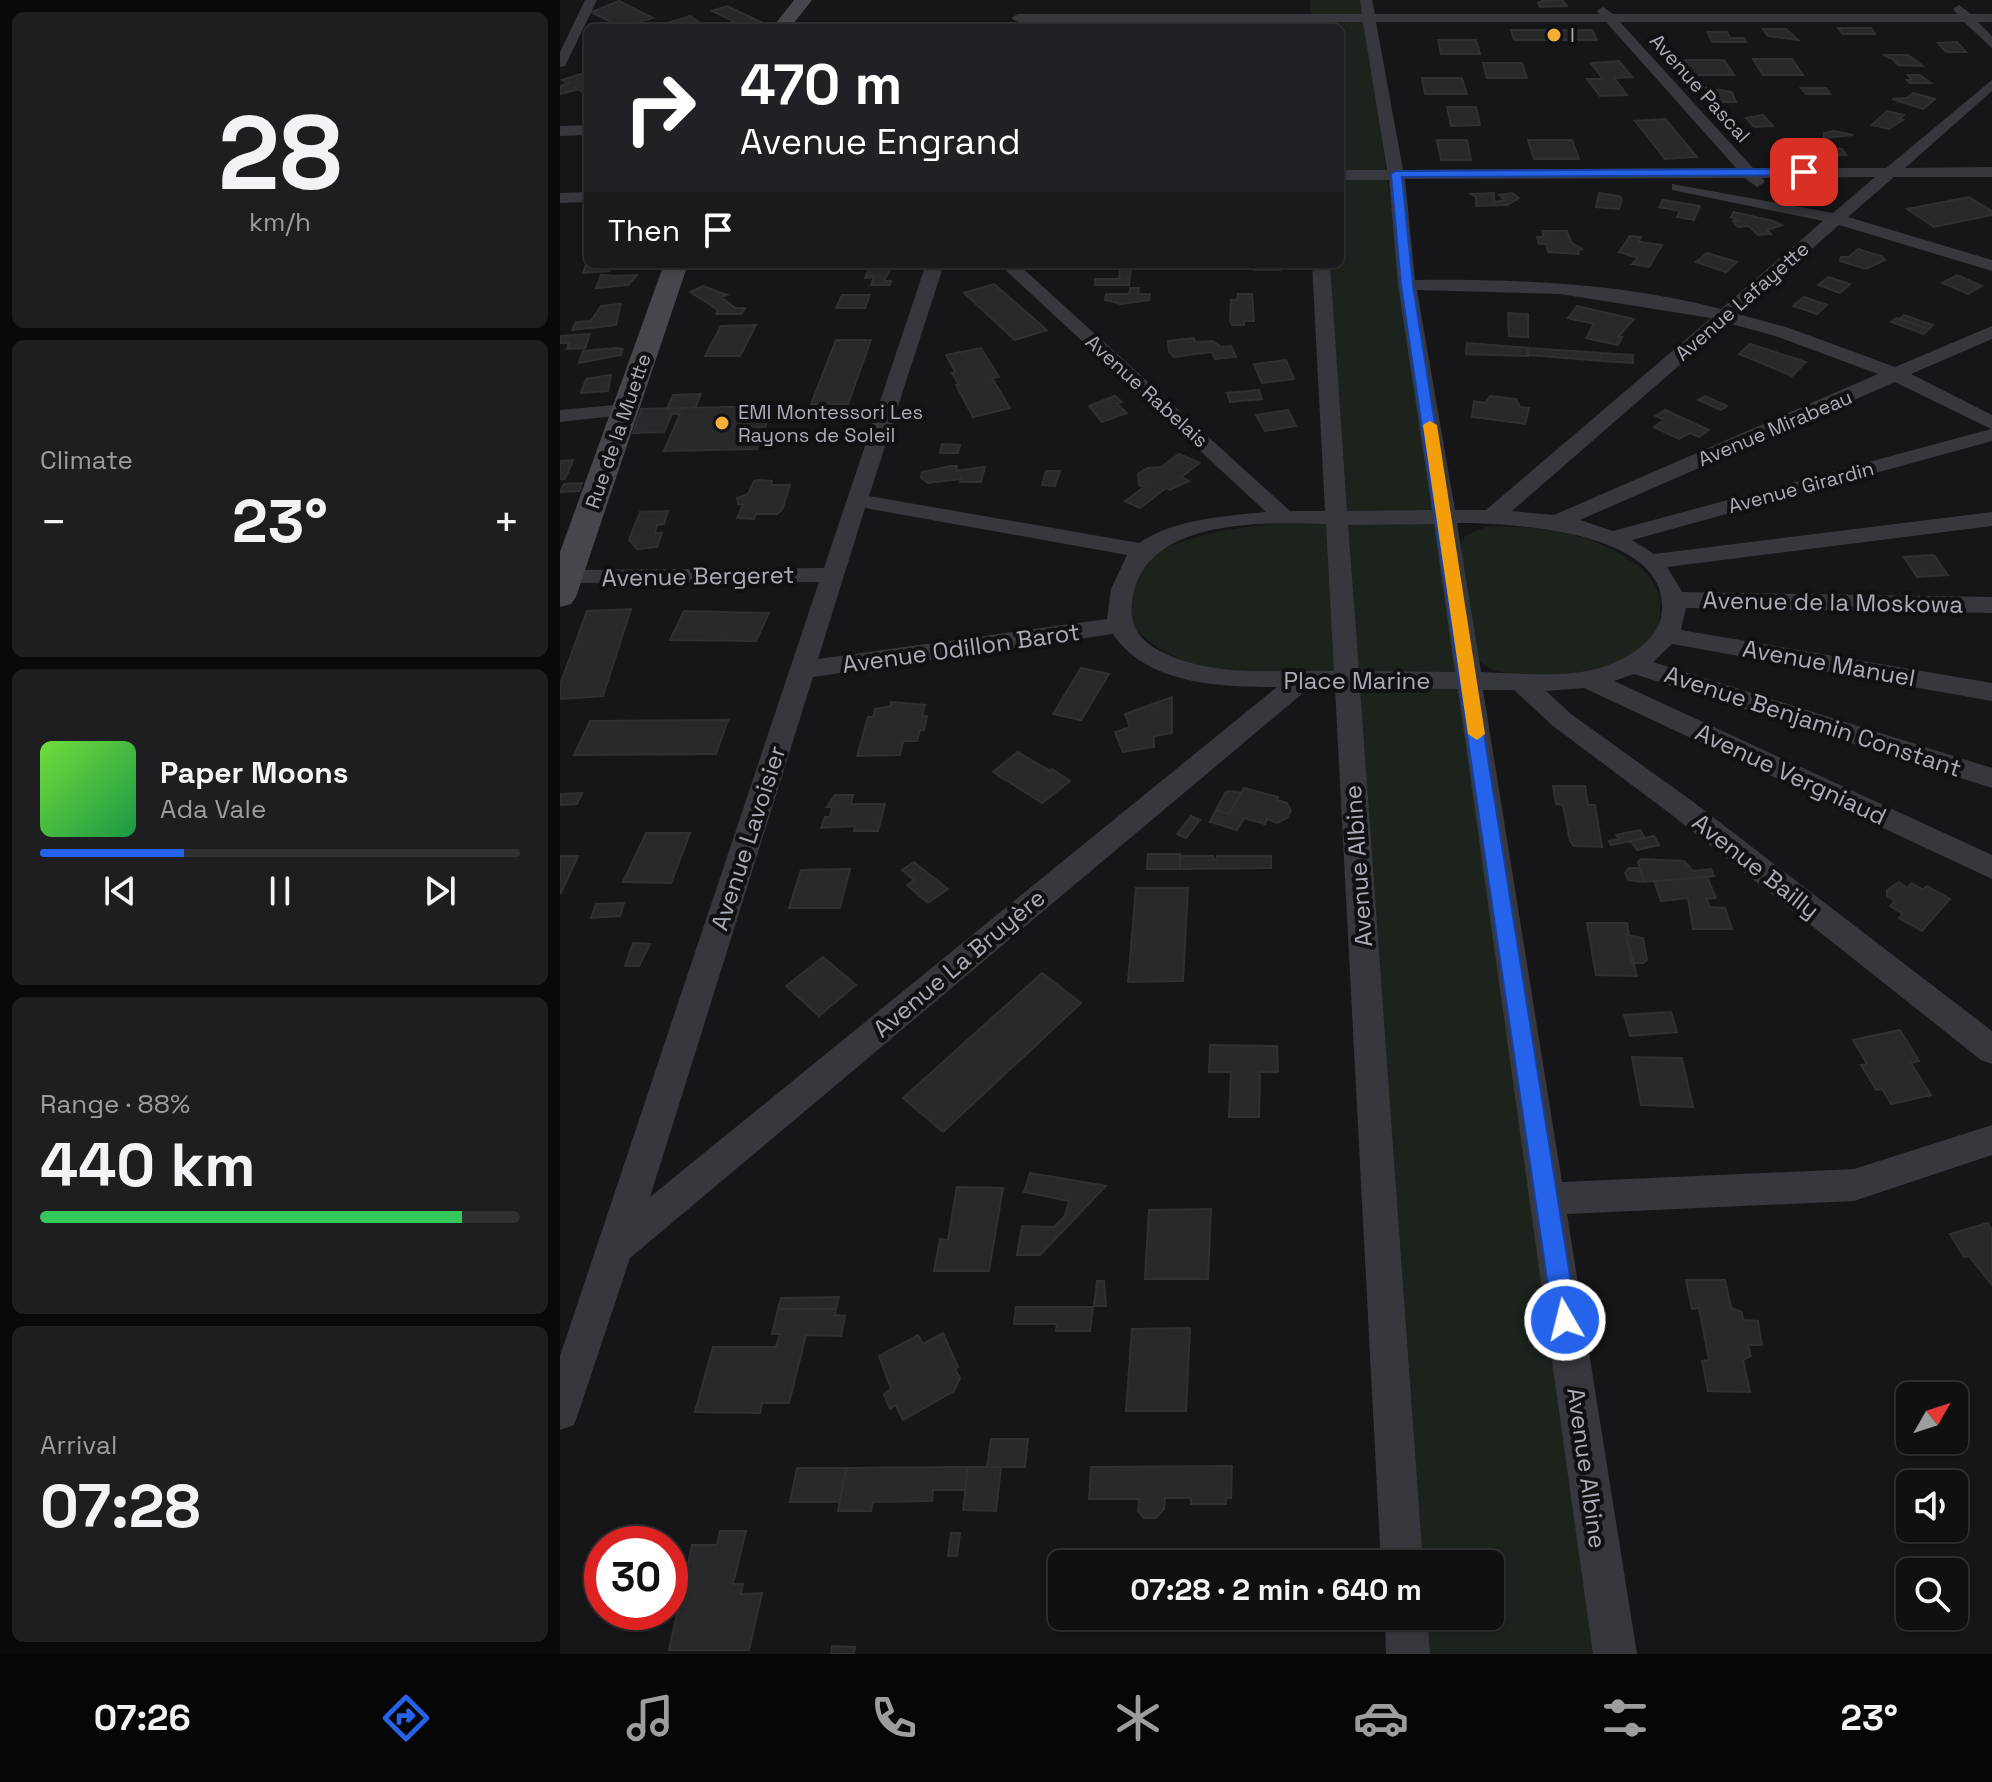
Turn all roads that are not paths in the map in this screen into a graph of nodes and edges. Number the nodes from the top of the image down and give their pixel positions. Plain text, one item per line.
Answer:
1 (591, 0) edge
2 (803, 0) edge
3 (1034, 0) edge
4 (1305, 0) edge
5 (1593, 0) edge
6 (1951, 0) edge
7 (1823, 2) dead end
8 (1368, 10) edge
9 (1609, 18) junction
10 (1926, 18) junction
11 (1992, 18) edge
12 (1971, 22) junction
13 (1016, 23) edge
14 (784, 24) edge
15 (1306, 24) edge
16 (1992, 29) edge
17 (1992, 44) edge
18 (560, 63) edge
19 (1992, 84) edge
20 (584, 130) edge
21 (560, 131) edge
22 (1749, 172) junction
23 (1887, 172) junction
24 (1992, 172) edge
25 (1396, 174) junction
26 (1344, 175) edge
27 (1586, 175) junction
28 (584, 197) edge
29 (560, 198) edge
30 (1775, 204) junction
31 (1836, 219) junction
32 (1992, 266) edge
33 (675, 268) edge
34 (934, 268) edge
35 (1012, 268) edge
36 (1321, 268) edge
37 (1407, 285) junction
38 (1727, 314) junction
39 (1992, 332) edge
40 (1897, 374) junction
41 (625, 410) junction
42 (560, 416) edge
43 (1992, 423) edge
44 (1992, 435) edge
45 (855, 500) junction
46 (1285, 518) junction
47 (1337, 518) junction
48 (1491, 518) junction
49 (1445, 519) junction
50 (1992, 519) edge
51 (1557, 522) junction
52 (1609, 539) junction
53 (1143, 551) junction
54 (1648, 562) junction
55 (830, 575) junction
56 (563, 587) edge
57 (1674, 600) junction
58 (1992, 605) edge
59 (1121, 625) junction
60 (1666, 635) junction
61 (1635, 665) junction
62 (802, 670) junction
63 (1347, 680) junction
64 (1589, 680) junction
65 (1301, 681) junction
66 (1470, 681) junction
67 (1521, 682) junction
68 (1992, 692) edge
69 (1992, 778) edge
70 (1992, 868) edge
71 (1992, 1050) edge
72 (1992, 1140) edge
73 (1547, 1199) junction
74 (618, 1246) junction
75 (560, 1411) edge
76 (1401, 1550) edge
77 (1407, 1630) edge
78 (1408, 1654) edge
79 (1615, 1654) edge

1 - 18 street
2 - 14 street
3 - 13 street
4 - 15 street
5 - 9 street, Avenue Pascal
6 - 12 street
7 - 10 street
8 - 9 street
8 - 15 street
8 - 25 street, Avenue Albine
9 - 10 street
9 - 22 street, Avenue Pascal
10 - 12 street
11 - 12 street
12 - 16 street
12 - 17 street
13 - 15 street
19 - 23 street, Avenue Lafayette
20 - 21 street
22 - 23 street
22 - 27 street
22 - 30 street, Avenue Pascal
23 - 24 street
23 - 31 street, Avenue Lafayette
25 - 26 street
25 - 27 street
25 - 37 street, Avenue Albine
27 - 30 street
28 - 29 street
30 - 31 street
31 - 32 street
31 - 38 street, Avenue Lafayette
33 - 41 street, Rue de la Muette
34 - 45 street, Avenue Lavoisier
35 - 46 street, Avenue Rabelais
36 - 47 street, Avenue Albine
37 - 38 street
37 - 49 street, Avenue Albine
38 - 40 street
38 - 48 street, Avenue Lafayette
39 - 40 street, Avenue Mirabeau
40 - 43 street
40 - 51 street, Avenue Mirabeau
41 - 42 street
41 - 56 street, Rue de la Muette
44 - 52 street, Avenue Girardin
45 - 53 street
45 - 55 street, Avenue Lavoisier
46 - 47 street
46 - 53 street
47 - 49 street
47 - 63 street, Avenue Albine
48 - 49 street
48 - 51 street
49 - 66 street, Avenue Albine
50 - 54 street
51 - 52 street
52 - 54 street
53 - 59 street
54 - 57 street
55 - 56 street, Avenue Bergeret
55 - 62 street, Avenue Lavoisier
57 - 58 street, Avenue de la Moskowa
57 - 60 street
59 - 62 street, Avenue Odillon Barot
59 - 65 street, Place Marine
60 - 61 street, Place Marine
60 - 68 street, Avenue Manuel
61 - 64 street, Place Marine
61 - 69 street, Avenue Benjamin Constant
62 - 74 street, Avenue Lavoisier
63 - 65 street, Place Marine
63 - 66 street, Place Marine
63 - 76 street, Avenue Albine
64 - 67 street, Place Marine
64 - 70 street, Avenue Vergniaud
65 - 74 street, Avenue La Bruyère
66 - 67 street, Place Marine
66 - 73 street, Avenue Albine
67 - 71 street, Avenue Bailly
72 - 73 street
73 - 79 street, Avenue Albine
74 - 75 street, Avenue Lavoisier
77 - 78 street

